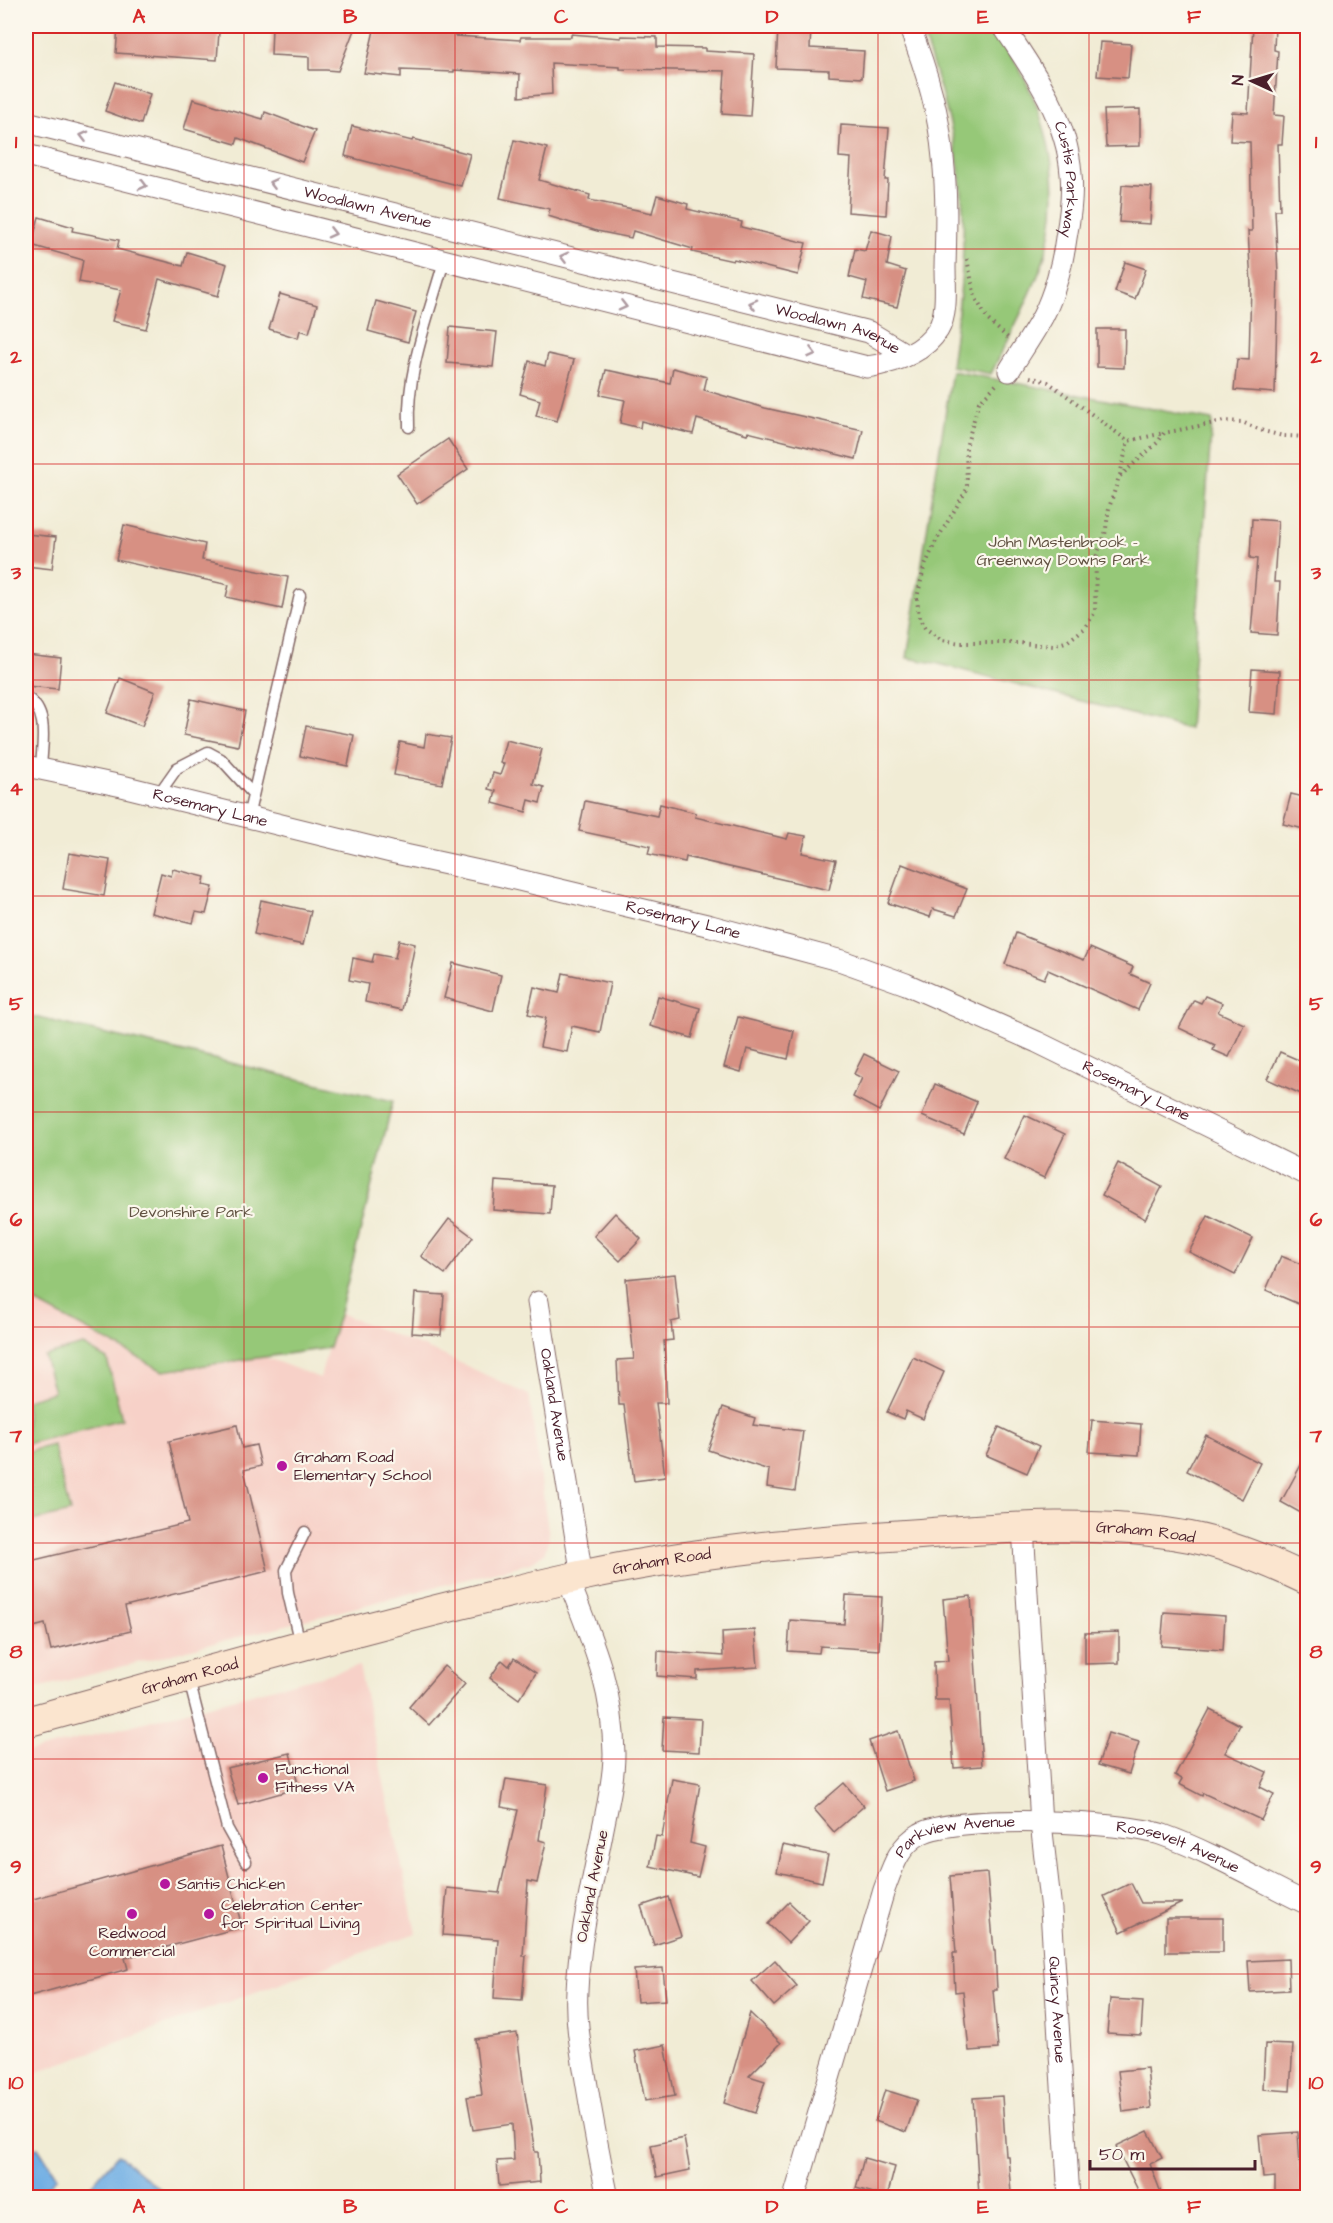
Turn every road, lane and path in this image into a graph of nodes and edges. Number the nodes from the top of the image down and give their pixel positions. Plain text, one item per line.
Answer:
1 (909, 26) edge
2 (1003, 26) edge
3 (26, 122) edge
4 (26, 155) edge
5 (372, 208) junction
6 (363, 240) junction
7 (444, 261) junction
8 (975, 297) dead end
9 (988, 320) dead end
10 (907, 355) junction
11 (1009, 371) junction
12 (409, 427) dead end
13 (1164, 433) junction
14 (1308, 437) edge
15 (1128, 441) junction
16 (1119, 477) junction
17 (300, 595) dead end
18 (26, 697) edge
19 (33, 767) edge
20 (253, 794) junction
21 (158, 795) junction
22 (248, 817) junction
23 (1308, 1175) edge
24 (538, 1302) dead end
25 (1023, 1528) junction
26 (305, 1532) dead end
27 (575, 1577) junction
28 (1308, 1580) edge
29 (301, 1647) junction
30 (189, 1677) junction
31 (26, 1722) edge
32 (1041, 1823) junction
33 (246, 1862) dead end
34 (1308, 1904) edge
35 (608, 2198) edge
36 (794, 2198) edge
37 (1069, 2198) edge

1 - 10 street
2 - 11 street, Custis Parkway
5 -> 3 street, Woodlawn Avenue
4 -> 6 street, Woodlawn Avenue
5 - 6 street
10 -> 5 street, Woodlawn Avenue
6 - 7 street, Woodlawn Avenue
7 -> 10 street, Woodlawn Avenue
7 - 12 lane
8 - 9 path
11 - 15 path
11 - 16 path
13 - 14 path
13 - 15 path
13 - 16 path
15 - 16 path
17 - 20 lane
18 - 19 lane
19 - 21 street, Rosemary Lane
20 - 21 lane
20 - 22 lane
21 - 22 street, Rosemary Lane
22 - 23 street, Rosemary Lane
24 - 27 street, Oakland Avenue
25 - 27 street, Graham Road
25 - 28 street, Graham Road
25 - 32 street, Parkview Avenue
26 - 29 lane
27 - 29 street, Graham Road
27 - 35 street, Oakland Avenue
29 - 30 street, Graham Road
30 - 31 street, Graham Road
30 - 33 lane
32 - 34 street, Roosevelt Avenue
32 - 36 street, Parkview Avenue
32 - 37 street, Quincy Avenue

